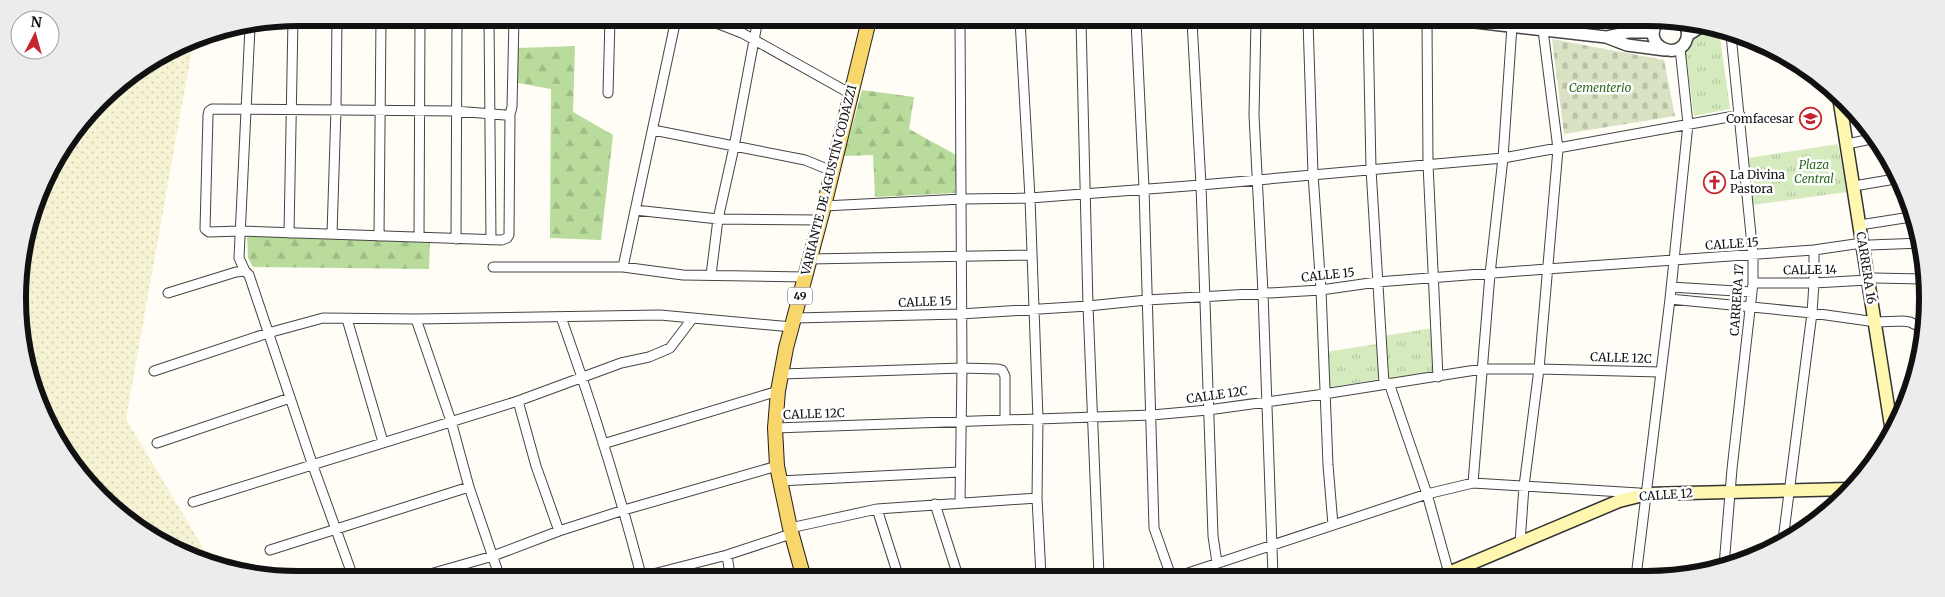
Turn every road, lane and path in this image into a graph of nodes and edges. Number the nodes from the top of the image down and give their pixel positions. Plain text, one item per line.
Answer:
1 (293, 26) edge
2 (337, 26) edge
3 (381, 26) edge
4 (420, 26) edge
5 (456, 26) edge
6 (489, 26) edge
7 (514, 26) edge
8 (610, 26) edge
9 (675, 26) edge
10 (725, 26) edge
11 (757, 26) edge
12 (868, 26) edge
13 (960, 26) edge
14 (1020, 26) edge
15 (1080, 26) edge
16 (1136, 26) edge
17 (1192, 26) edge
18 (1256, 26) edge
19 (1308, 26) edge
20 (1368, 26) edge
21 (1427, 26) edge
22 (1512, 26) joint
23 (1653, 26) edge
24 (1655, 26) edge
25 (250, 30) edge
26 (1543, 30) junction
27 (1687, 30) edge
28 (1695, 30) edge
29 (1688, 35) junction
30 (1606, 37) junction
31 (754, 39) junction
32 (1732, 40) edge
33 (1680, 48) junction
34 (1665, 50) junction
35 (608, 93) dead end
36 (852, 94) junction
37 (247, 109) junction
38 (1841, 109) edge
39 (292, 110) junction
40 (336, 110) junction
41 (380, 111) junction
42 (420, 111) junction
43 (455, 112) junction
44 (490, 113) junction
45 (510, 114) junction
46 (1740, 115) junction
47 (1848, 116) edge
48 (1688, 124) junction
49 (653, 130) junction
50 (1867, 140) edge
51 (1850, 143) junction
52 (734, 147) junction
53 (1558, 149) junction
54 (1503, 158) junction
55 (1428, 164) junction
56 (1371, 169) junction
57 (832, 171) junction
58 (1312, 174) junction
59 (1257, 180) junction
60 (1892, 180) edge
61 (1201, 185) junction
62 (1860, 185) junction
63 (1144, 188) junction
64 (1086, 194) junction
65 (1030, 198) junction
66 (962, 199) junction
67 (824, 206) junction
68 (635, 210) junction
69 (1906, 218) edge
70 (718, 219) junction
71 (819, 220) junction
72 (1866, 224) junction
73 (240, 232) junction
74 (289, 233) junction
75 (332, 234) junction
76 (378, 236) junction
77 (419, 237) junction
78 (456, 238) junction
79 (491, 240) junction
80 (1913, 243) edge
81 (1866, 244) junction
82 (1814, 250) junction
83 (1032, 255) junction
84 (1753, 255) junction
85 (960, 256) junction
86 (809, 260) junction
87 (1674, 261) junction
88 (623, 267) junction
89 (493, 268) dead end
90 (1548, 269) junction
91 (244, 271) junction
92 (1490, 274) junction
93 (711, 275) junction
94 (804, 277) junction
95 (1433, 279) junction
96 (1871, 279) junction
97 (1918, 279) edge
98 (1377, 282) junction
99 (1814, 283) junction
100 (1671, 287) junction
101 (1752, 288) junction
102 (1321, 290) junction
103 (168, 293) dead end
104 (1263, 293) junction
105 (1205, 297) junction
106 (1670, 299) junction
107 (1147, 300) junction
108 (1088, 306) junction
109 (1750, 306) junction
110 (1034, 309) junction
111 (1812, 313) junction
112 (960, 314) junction
113 (561, 317) junction
114 (347, 319) junction
115 (416, 319) junction
116 (692, 319) junction
117 (1879, 322) junction
118 (794, 323) junction
119 (1917, 325) edge
120 (268, 332) junction
121 (962, 368) junction
122 (1539, 368) junction
123 (1482, 369) junction
124 (154, 371) dead end
125 (1660, 372) junction
126 (782, 374) junction
127 (1438, 377) junction
128 (583, 378) junction
129 (1386, 383) junction
130 (778, 391) junction
131 (1324, 394) junction
132 (290, 398) junction
133 (1267, 400) junction
134 (518, 401) junction
135 (1895, 409) edge
136 (1208, 410) junction
137 (1152, 415) junction
138 (1094, 418) junction
139 (1005, 419) junction
140 (1038, 419) junction
141 (1891, 420) edge
142 (452, 421) junction
143 (961, 421) junction
144 (775, 428) junction
145 (383, 442) junction
146 (157, 443) dead end
147 (604, 444) junction
148 (313, 466) junction
149 (777, 466) junction
150 (960, 472) junction
151 (779, 481) junction
152 (1473, 482) junction
153 (1524, 486) junction
154 (469, 487) junction
155 (1790, 489) junction
156 (1841, 489) edge
157 (1730, 491) junction
158 (1427, 494) junction
159 (1647, 494) junction
160 (1037, 498) junction
161 (193, 502) dead end
162 (935, 504) junction
163 (960, 504) junction
164 (877, 509) junction
165 (624, 510) junction
166 (1333, 526) junction
167 (336, 530) junction
168 (559, 531) junction
169 (791, 531) junction
170 (1784, 533) edge
171 (1520, 543) junction
172 (1271, 545) junction
173 (270, 550) dead end
174 (493, 556) junction
175 (727, 556) junction
176 (1725, 559) edge
177 (1218, 562) junction
178 (351, 571) edge
179 (440, 571) edge
180 (498, 571) edge
181 (640, 571) edge
182 (665, 571) edge
183 (729, 571) edge
184 (802, 571) edge
185 (896, 571) edge
186 (956, 571) edge
187 (1041, 571) edge
188 (1099, 571) edge
189 (1169, 571) edge
190 (1193, 571) edge
191 (1273, 571) edge
192 (1445, 571) edge
193 (1455, 571) edge
194 (1637, 571) edge

1 - 39 street
2 - 40 street
3 - 41 street
4 - 42 street
5 - 43 street
6 - 44 street
7 - 45 street
8 - 35 street
9 - 49 street
10 - 31 street
11 - 31 street
12 - 36 main road, VARIANTE DE AGUSTÍN CODAZZI / 49
13 - 66 street
14 - 65 street
15 - 64 street
16 - 63 street
17 - 61 street
18 - 59 street
19 - 58 street
20 - 56 street
21 - 55 street
22 - 26 street
22 - 54 street
23 - 30 street
24 - 34 street
25 - 37 street
26 - 30 street
26 - 53 street
27 - 29 street
28 - 29 street
29 - 33 street
30 - 34 street
31 - 36 street
31 - 52 street
32 - 46 street, CARRERA 17
33 - 34 street
33 - 48 street
36 - 57 main road, VARIANTE DE AGUSTÍN CODAZZI / 49
37 - 39 street
37 - 73 street
37 - 73 street
38 - 51 main road, CARRERA 16
39 - 40 street
39 - 74 street
40 - 41 street
40 - 75 street
41 - 42 street
41 - 76 street
42 - 43 street
42 - 77 street
43 - 44 street
43 - 78 street
44 - 45 street
44 - 79 street
45 - 79 street
46 - 48 street
46 - 84 street, CARRERA 17
47 - 51 main road, CARRERA 16
48 - 53 street
48 - 87 street
49 - 52 street
49 - 68 street
50 - 51 street
51 - 62 main road, CARRERA 16
51 - 81 main road, CARRERA 16
52 - 57 street
52 - 70 street
53 - 54 street
53 - 90 street
54 - 55 street
54 - 92 street
55 - 56 street
55 - 95 street
56 - 58 street
56 - 98 street
57 - 67 main road, VARIANTE DE AGUSTÍN CODAZZI / 49
58 - 59 street
58 - 102 street
59 - 61 street
59 - 104 street
60 - 62 street
61 - 63 street
61 - 105 street
62 - 72 main road, CARRERA 16
63 - 64 street
63 - 107 street
64 - 65 street
64 - 108 street
65 - 66 street
65 - 83 street
66 - 67 street
66 - 85 street
67 - 71 main road, VARIANTE DE AGUSTÍN CODAZZI / 49
68 - 70 street
68 - 88 street
69 - 72 street
70 - 71 street
70 - 93 street
71 - 86 main road, VARIANTE DE AGUSTÍN CODAZZI / 49
72 - 81 main road, CARRERA 16
73 - 74 street
73 - 91 street
74 - 75 street
75 - 76 street
76 - 77 street
77 - 78 street
78 - 79 street
80 - 81 street, CALLE 15
81 - 82 street, CALLE 15
81 - 96 main road, CARRERA 16
82 - 84 street, CALLE 15
82 - 99 street
83 - 85 street
83 - 110 street
84 - 87 street, CALLE 15
84 - 101 street, CARRERA 17
85 - 86 street
85 - 112 street
86 - 94 main road, VARIANTE DE AGUSTÍN CODAZZI / 49
87 - 90 street, CALLE 15
87 - 100 street
88 - 89 street
88 - 93 street
90 - 92 street, CALLE 15
90 - 122 street
91 - 103 street
91 - 120 street
92 - 95 street, CALLE 15
92 - 123 street
93 - 94 street
94 - 118 main road, VARIANTE DE AGUSTÍN CODAZZI / 49
95 - 98 street, CALLE 15
95 - 127 street
96 - 97 street, CALLE 14
96 - 99 street, CALLE 14
96 - 117 main road, CARRERA 16
98 - 102 street, CALLE 15
98 - 129 street
99 - 101 street, CALLE 14
99 - 111 street
100 - 101 street, CALLE 14
100 - 106 street
101 - 109 street, CARRERA 17
102 - 104 street, CALLE 15
102 - 131 street
104 - 105 street, CALLE 15
104 - 133 street
105 - 107 street, CALLE 15
105 - 136 street
106 - 109 street
106 - 125 street
107 - 108 street, CALLE 15
107 - 137 street
108 - 110 street, CALLE 15
108 - 138 street
109 - 111 street
109 - 157 street, CARRERA 17
110 - 112 street, CALLE 15
110 - 140 street
111 - 117 street
111 - 155 street
112 - 118 street, CALLE 15
112 - 121 street
113 - 115 street, CALLE 15
113 - 116 street, CALLE 15
113 - 128 street
114 - 115 street, CALLE 15
114 - 120 street, CALLE 15
114 - 145 street
115 - 142 street
116 - 118 street, CALLE 15
116 - 128 street
117 - 119 street
117 - 135 main road, CARRERA 16
117 - 141 main road, CARRERA 16
118 - 126 main road, VARIANTE DE AGUSTÍN CODAZZI / 49
120 - 124 street, CALLE 15
120 - 132 street
121 - 126 street
121 - 139 street
121 - 143 street
122 - 123 street, CALLE 12C
122 - 125 street, CALLE 12C
122 - 153 street
123 - 127 street, CALLE 12C
123 - 152 street
125 - 159 street
126 - 130 main road, VARIANTE DE AGUSTÍN CODAZZI / 49
127 - 129 street, CALLE 12C
128 - 134 street
128 - 147 street
129 - 131 street, CALLE 12C
129 - 158 street
130 - 144 main road, VARIANTE DE AGUSTÍN CODAZZI / 49
130 - 147 street
131 - 133 street, CALLE 12C
131 - 166 street
132 - 146 street
132 - 148 street
133 - 136 street, CALLE 12C
133 - 172 street
134 - 142 street
134 - 168 street
136 - 137 street, CALLE 12C
136 - 177 street
137 - 138 street, CALLE 12C
137 - 189 street
138 - 140 street, CALLE 12C
138 - 188 street
139 - 140 street, CALLE 12C
139 - 143 street, CALLE 12C
140 - 160 street
142 - 145 street
142 - 154 street
143 - 144 street, CALLE 12C
143 - 150 street
144 - 149 main road, VARIANTE DE AGUSTÍN CODAZZI / 49
145 - 148 street
147 - 165 street
148 - 161 street
148 - 167 street
149 - 151 main road, VARIANTE DE AGUSTÍN CODAZZI / 49
149 - 165 street
150 - 151 street
150 - 163 street
151 - 169 main road, VARIANTE DE AGUSTÍN CODAZZI / 49
152 - 153 street
152 - 158 street
153 - 159 street
153 - 171 street
154 - 167 street
154 - 174 street
155 - 156 main road, CALLE 12
155 - 157 main road, CALLE 12
155 - 170 street
157 - 159 main road, CALLE 12
157 - 176 street, CARRERA 17
158 - 166 street
158 - 192 street
159 - 171 main road, CALLE 12
159 - 194 street
160 - 163 street
160 - 187 street
162 - 163 street
162 - 164 street
162 - 186 street
164 - 169 street
164 - 185 street
165 - 168 street
165 - 181 street
166 - 172 street
167 - 173 street
167 - 178 street
168 - 174 street
169 - 175 street
169 - 184 main road, VARIANTE DE AGUSTÍN CODAZZI / 49
171 - 193 main road, CALLE 12
172 - 177 street
172 - 191 street
174 - 179 street
174 - 180 street
175 - 182 street
175 - 183 street
177 - 190 street

